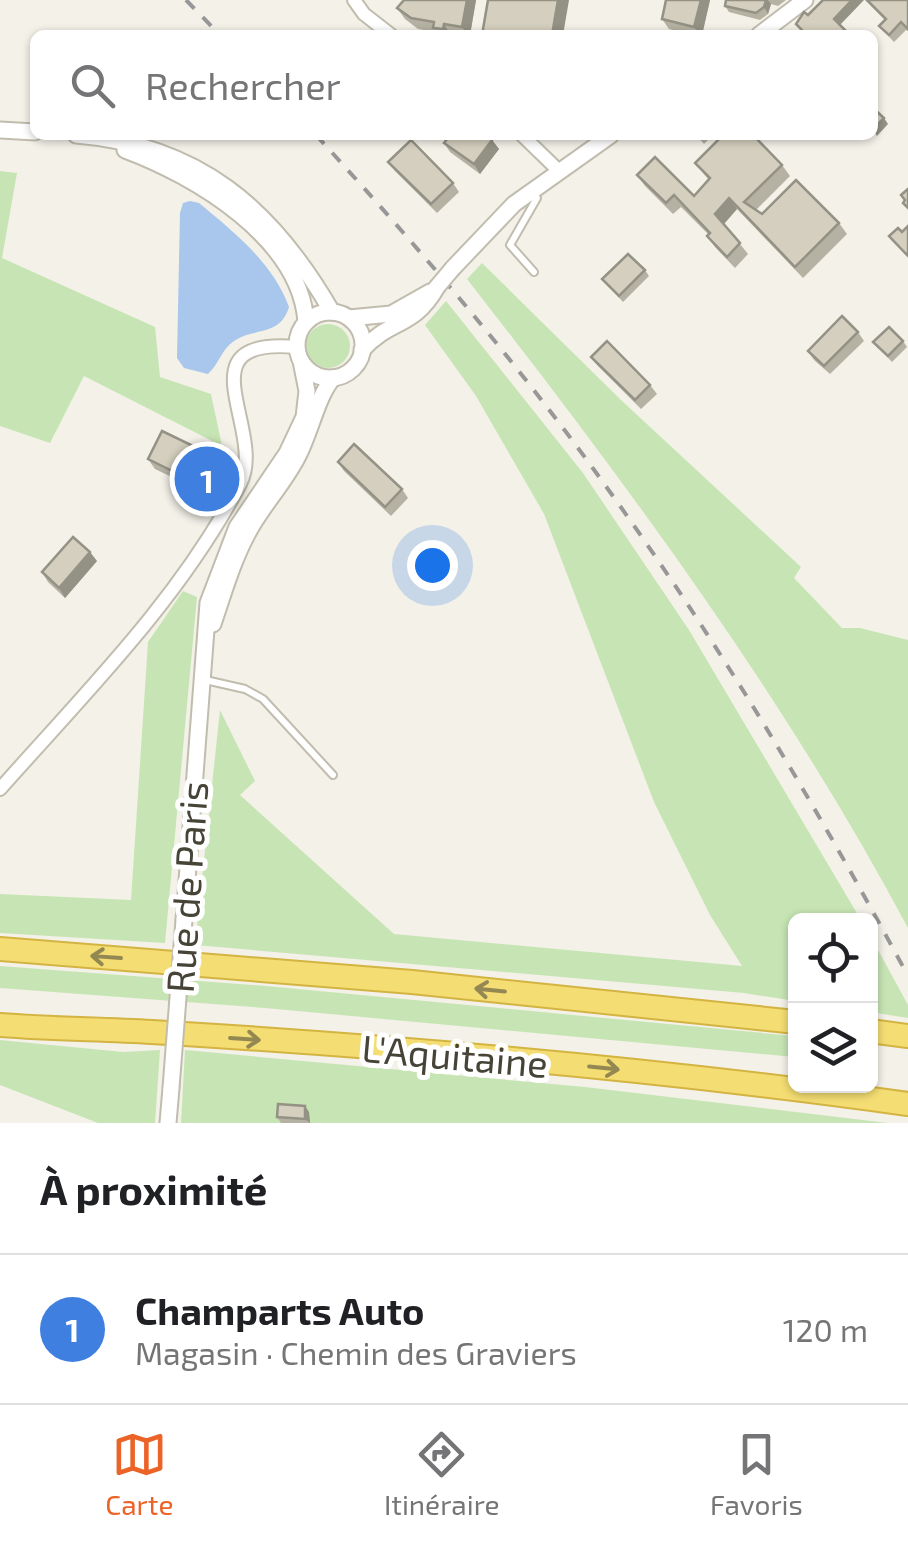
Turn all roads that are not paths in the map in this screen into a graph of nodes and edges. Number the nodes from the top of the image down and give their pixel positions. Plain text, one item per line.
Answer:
1 (354, 0) edge
2 (805, 0) edge
3 (385, 30) edge
4 (766, 30) edge
5 (0, 130) edge
6 (30, 132) edge
7 (89, 140) edge
8 (122, 140) edge
9 (527, 140) edge
10 (605, 140) edge
11 (559, 171) junction
12 (532, 189) junction
13 (534, 272) dead end
14 (438, 286) junction
15 (332, 312) junction
16 (349, 318) junction
17 (306, 322) junction
18 (362, 350) junction
19 (299, 354) junction
20 (333, 378) junction
21 (203, 652) junction
22 (201, 679) junction
23 (333, 775) dead end
24 (0, 788) edge
25 (0, 949) edge
26 (0, 1014) edge
27 (788, 1021) edge
28 (0, 1025) edge
29 (148, 1032) junction
30 (878, 1032) edge
31 (908, 1036) edge
32 (908, 1104) edge
33 (168, 1123) edge

1 - 3 street
2 - 4 street
5 - 6 street
7 - 17 street
8 - 15 street
9 - 11 street
10 - 11 street
11 - 12 street
12 - 13 lane
12 - 14 street, bridge
14 - 16 street
14 - 18 street
15 - 16 street
15 - 17 street
16 - 18 street
17 - 19 street
18 - 20 street
19 - 20 street
19 - 21 street, Rue de Paris
19 - 24 street
20 - 21 street, Rue de Paris
21 - 22 street, Rue de Paris
22 - 23 lane
22 - 33 street, Rue de Paris, bridge
27 -> 25 highway, L'Aquitaine
26 - 29 highway
28 - 29 highway, L'Aquitaine
29 -> 32 highway, L'Aquitaine
30 - 31 highway

